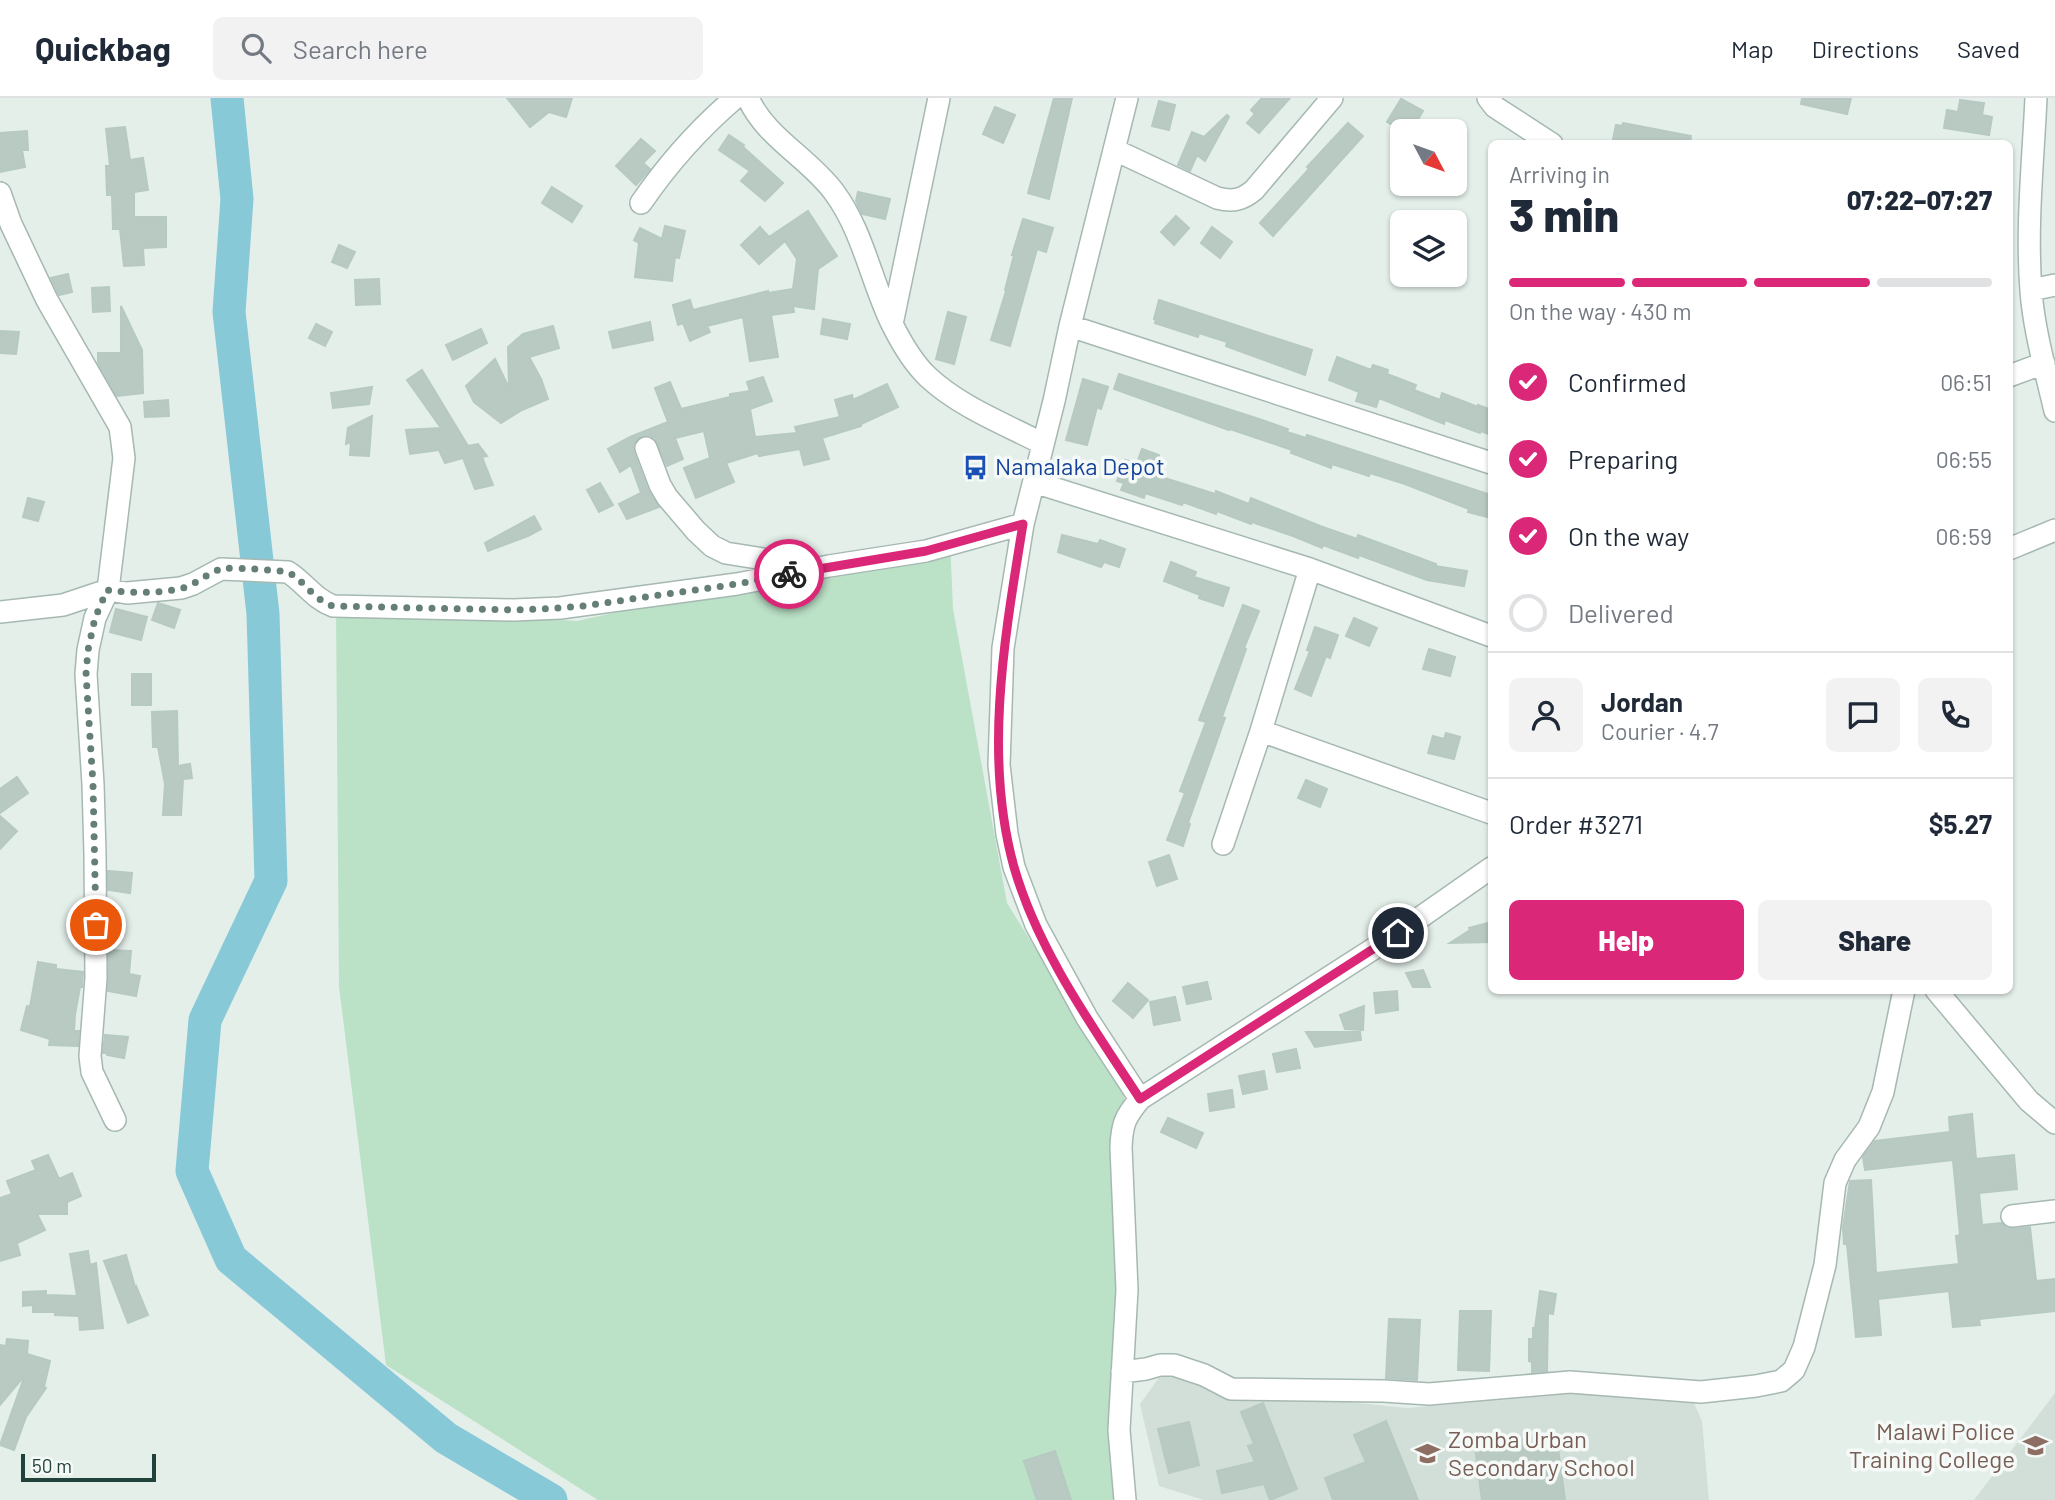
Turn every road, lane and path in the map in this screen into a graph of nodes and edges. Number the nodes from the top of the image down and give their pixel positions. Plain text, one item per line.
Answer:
1 (735, 98) edge
2 (748, 98) edge
3 (939, 98) edge
4 (1127, 98) edge
5 (1332, 98) edge
6 (1488, 98) edge
7 (2036, 98) edge
8 (1546, 140) edge
9 (1115, 150) junction
10 (0, 193) edge
11 (641, 203) dead end
12 (2020, 229) edge
13 (2055, 285) edge
14 (2031, 290) junction
15 (892, 324) junction
16 (1070, 327) junction
17 (2044, 363) junction
18 (2013, 375) edge
19 (2055, 411) edge
20 (1043, 444) junction
21 (646, 448) dead end
22 (1488, 462) edge
23 (1034, 482) junction
24 (1023, 524) junction
25 (2055, 530) edge
26 (2013, 547) edge
27 (1310, 569) junction
28 (807, 572) junction
29 (107, 590) junction
30 (0, 612) edge
31 (1488, 635) edge
32 (1261, 732) junction
33 (1488, 812) edge
34 (1223, 844) dead end
35 (1488, 870) edge
36 (1903, 994) edge
37 (1939, 994) edge
38 (1140, 1099) junction
39 (115, 1120) dead end
40 (2055, 1123) edge
41 (2055, 1211) edge
42 (2012, 1216) dead end
43 (1122, 1372) junction
44 (1125, 1500) edge

1 - 11 street
2 - 15 street
3 - 15 street
4 - 9 street
5 - 9 street
6 - 8 street
7 - 12 street
9 - 16 street
10 - 29 street
12 - 14 street
13 - 14 street
14 - 17 street
15 - 20 street
16 - 20 street
16 - 22 street
17 - 18 street
17 - 19 street
20 - 23 street
21 - 28 street
23 - 24 street
23 - 27 street
24 - 28 street
24 - 38 street
25 - 26 street
27 - 31 street
27 - 32 street
28 - 29 street
29 - 30 street
29 - 39 street
32 - 33 street
32 - 34 street
35 - 38 street
36 - 43 street
37 - 40 street
38 - 43 street
41 - 42 street
43 - 44 street

